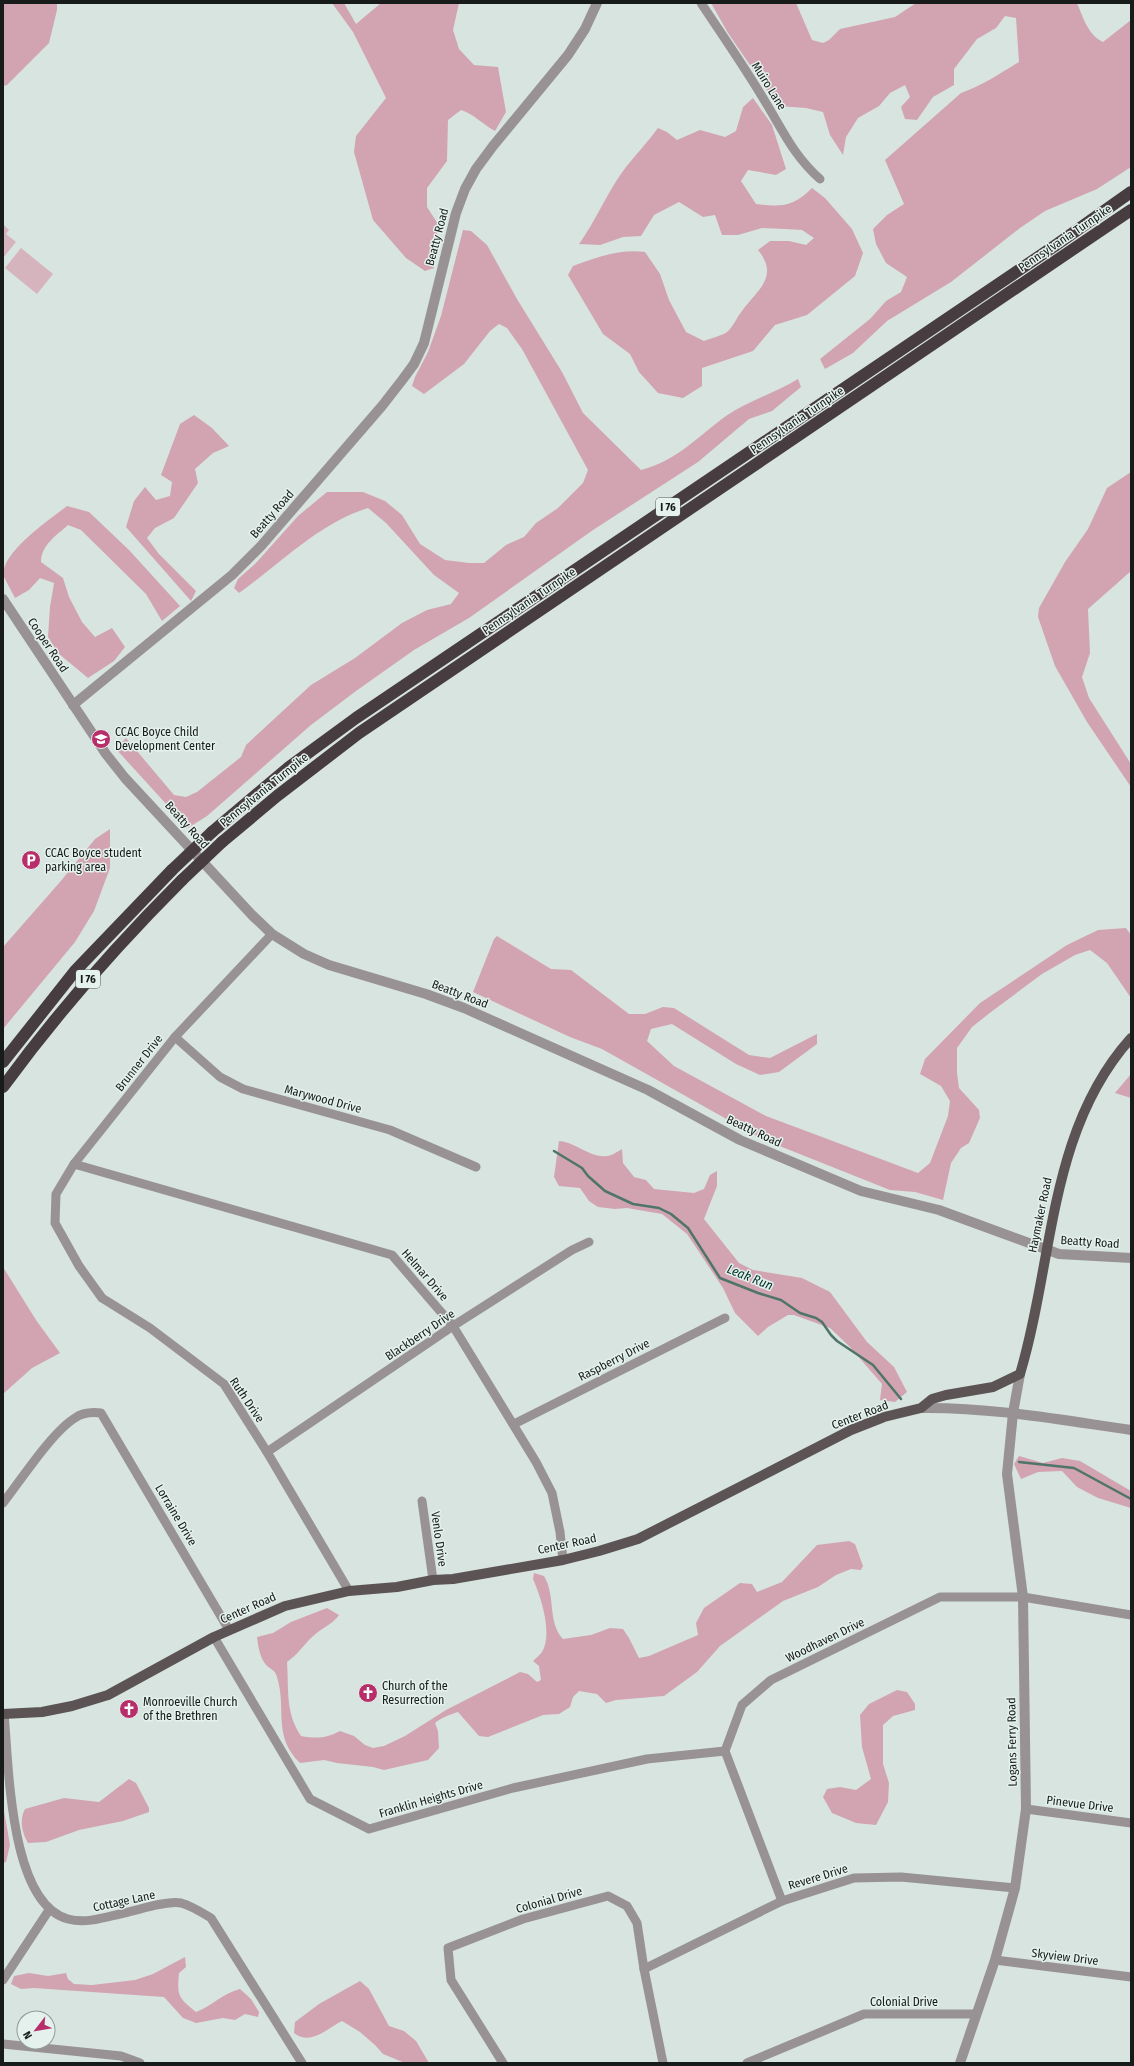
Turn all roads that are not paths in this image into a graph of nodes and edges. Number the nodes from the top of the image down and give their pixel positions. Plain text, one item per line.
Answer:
1 (597, 3) edge
2 (701, 3) edge
3 (820, 179) dead end
4 (1131, 192) edge
5 (1131, 210) edge
6 (3, 599) edge
7 (73, 705) junction
8 (272, 934) junction
9 (175, 1037) junction
10 (1131, 1038) edge
11 (3, 1062) edge
12 (3, 1087) edge
13 (74, 1164) junction
14 (476, 1167) dead end
15 (55, 1223) joint
16 (589, 1242) dead end
17 (1046, 1250) junction
18 (1131, 1258) edge
19 (725, 1318) dead end
20 (454, 1326) junction
21 (1020, 1374) junction
22 (921, 1408) junction
23 (1014, 1413) junction
24 (514, 1424) junction
25 (1131, 1430) edge
26 (267, 1452) junction
27 (422, 1501) dead end
28 (3, 1503) edge
29 (563, 1560) junction
30 (433, 1580) junction
31 (349, 1591) junction
32 (1023, 1597) junction
33 (1131, 1615) edge
34 (230, 1630) junction
35 (214, 1637) junction
36 (4, 1714) edge
37 (725, 1751) junction
38 (1026, 1809) junction
39 (1131, 1823) edge
40 (1015, 1888) junction
41 (782, 1902) junction
42 (49, 1910) junction
43 (995, 1960) junction
44 (644, 1970) junction
45 (1131, 1977) edge
46 (3, 1980) edge
47 (976, 2014) junction
48 (3, 2044) edge
49 (140, 2063) edge
50 (302, 2063) edge
51 (503, 2063) edge
52 (663, 2063) edge
53 (747, 2063) edge
54 (960, 2063) edge

1 - 7 street, Beatty Road
2 - 3 street, Muiro Lane
4 - 11 highway, Pennsylvania Turnpike / I 76, bridge
5 - 12 highway, Pennsylvania Turnpike / I 76, bridge
6 - 7 street, Cooper Road
7 - 8 street, Beatty Road
8 - 9 street, Brunner Drive
8 - 17 street, Beatty Road
9 - 13 street, Brunner Drive
9 - 14 street, Marywood Drive
10 - 17 main road, Haymaker Road
13 - 15 street, Brunner Drive
13 - 20 street, Helmar Drive
15 - 26 street, Ruth Drive
16 - 20 street, Blackberry Drive
17 - 18 street, Beatty Road
17 - 21 main road, Haymaker Road
19 - 24 street, Raspberry Drive
20 - 24 street, Helmar Drive
20 - 26 street, Blackberry Drive
21 - 22 main road
21 - 23 street, Haymaker Road
22 - 23 street, Center Road
22 - 29 main road, Center Road
23 - 25 street, Center Road
23 - 32 street, Logans Ferry Road
24 - 29 street, Helmar Drive
26 - 31 street, Ruth Drive
27 - 30 street, Venlo Drive
28 - 34 street, Lorraine Drive
29 - 30 main road, Center Road
30 - 31 main road, Center Road
31 - 34 main road, Center Road
32 - 33 street, Woodhaven Drive
32 - 37 street, Woodhaven Drive
32 - 38 street, Logans Ferry Road
34 - 35 main road, Center Road
35 - 36 main road, Center Road
35 - 37 street, Franklin Heights Drive
36 - 42 street, Cottage Lane
37 - 41 street
38 - 39 street, Pinevue Drive
38 - 40 street, Logans Ferry Road
40 - 41 street, Revere Drive
40 - 43 street, Logans Ferry Road
41 - 44 street, Revere Drive
42 - 46 street
42 - 50 street, Cottage Lane
43 - 45 street, Skyview Drive
43 - 47 street, Logans Ferry Road
44 - 51 street, Colonial Drive
44 - 52 street, Colonial Drive
47 - 53 street, Colonial Drive
47 - 54 street, Logans Ferry Road
48 - 49 street

